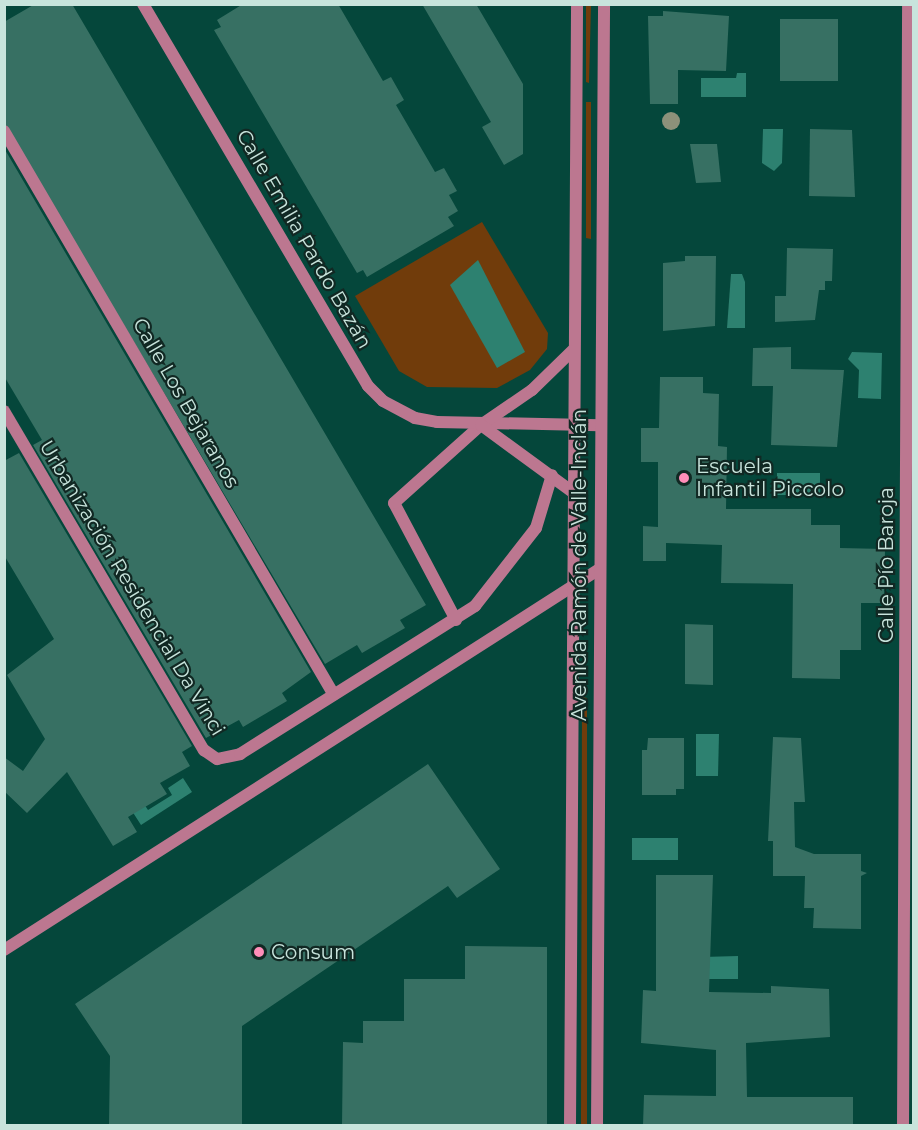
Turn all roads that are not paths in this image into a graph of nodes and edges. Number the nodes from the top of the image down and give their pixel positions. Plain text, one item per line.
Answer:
1 (143, 4) edge
2 (577, 4) edge
3 (604, 4) edge
4 (908, 4) edge
5 (4, 131) edge
6 (573, 350) junction
7 (4, 411) edge
8 (481, 425) junction
9 (600, 425) junction
10 (571, 426) junction
11 (552, 475) junction
12 (574, 493) junction
13 (598, 570) junction
14 (573, 586) junction
15 (456, 620) junction
16 (334, 695) junction
17 (4, 950) edge
18 (570, 1125) edge
19 (597, 1125) edge
20 (903, 1125) edge

1 - 8 street, Calle Emilia Pardo Bazán
2 - 6 street, Avenida Ramón de Valle-Inclán
3 - 9 street, Avenida Ramón de Valle-Inclán
4 - 20 street, Calle Pío Baroja
5 - 16 street, Calle Los Bejaranos
6 - 8 street
6 - 10 street, Avenida Ramón de Valle-Inclán
7 - 16 street, Urbanización Residencial Da Vinci
8 - 10 street, Calle Emilia Pardo Bazán
8 - 11 street
8 - 15 street
9 - 10 street, Calle Emilia Pardo Bazán
9 - 13 street, Avenida Ramón de Valle-Inclán
10 - 12 street, Avenida Ramón de Valle-Inclán
11 - 12 street
11 - 15 street, Urbanización Residencial Da Vinci
12 - 14 street, Avenida Ramón de Valle-Inclán
13 - 14 street
13 - 19 street, Avenida Ramón de Valle-Inclán
14 - 17 street
14 - 18 street, Avenida Ramón de Valle-Inclán
15 - 16 street, Urbanización Residencial Da Vinci

